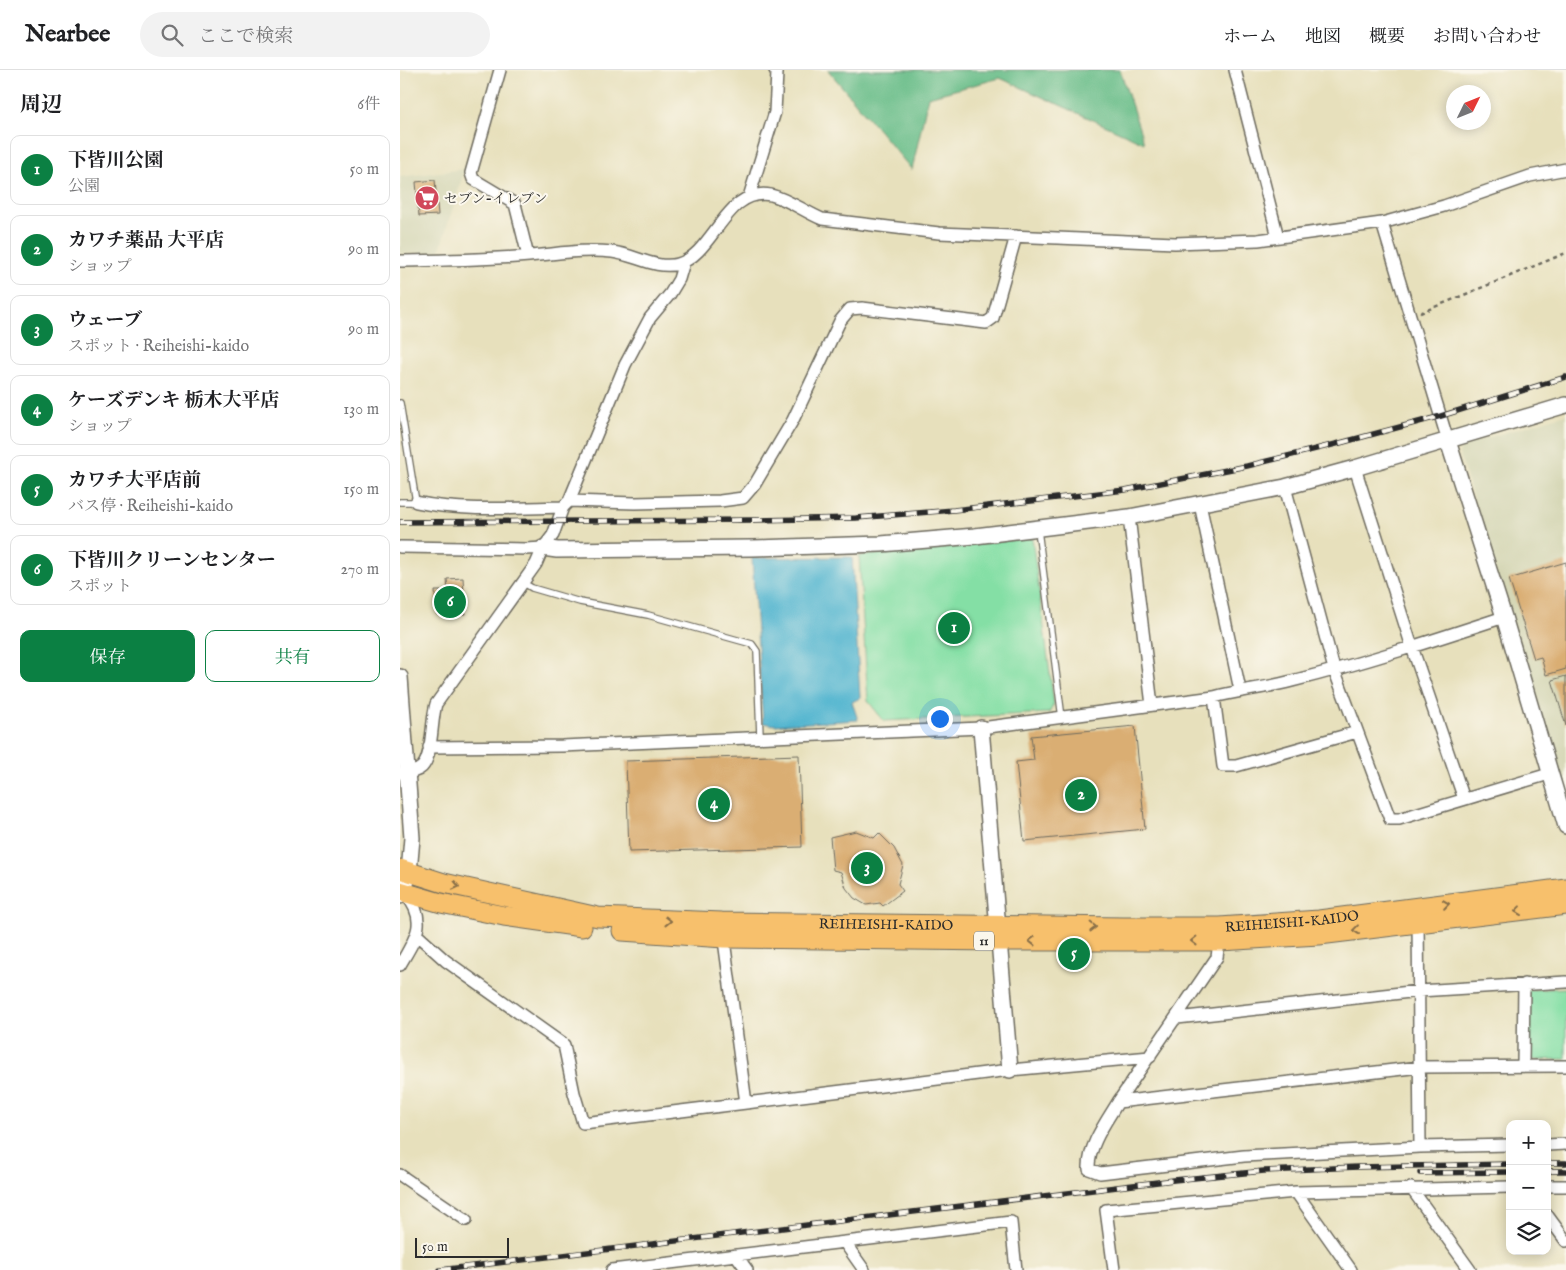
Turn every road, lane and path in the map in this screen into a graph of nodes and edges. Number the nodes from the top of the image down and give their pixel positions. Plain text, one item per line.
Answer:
1 (500, 70) edge
2 (775, 70) edge
3 (1235, 70) edge
4 (1566, 169) edge
5 (749, 197) junction
6 (1382, 223) junction
7 (1016, 236) junction
8 (1278, 238) junction
9 (1566, 253) edge
10 (528, 256) junction
11 (400, 261) edge
12 (684, 262) junction
13 (1411, 317) junction
14 (400, 403) edge
15 (1566, 405) edge
16 (1448, 441) junction
17 (1355, 468) junction
18 (1285, 487) junction
19 (400, 502) edge
20 (416, 502) junction
21 (566, 504) junction
22 (1200, 504) junction
23 (1129, 517) junction
24 (1038, 527) junction
25 (400, 547) edge
26 (543, 548) junction
27 (522, 582) junction
28 (1504, 617) junction
29 (1412, 647) junction
30 (1334, 669) junction
31 (400, 677) edge
32 (1240, 690) junction
33 (1214, 697) junction
34 (1152, 705) junction
35 (1062, 718) junction
36 (981, 728) junction
37 (1357, 732) junction
38 (760, 737) junction
39 (429, 747) junction
40 (404, 773) edge
41 (1550, 774) junction
42 (1464, 800) junction
43 (1566, 826) edge
44 (405, 871) edge
45 (1566, 888) edge
46 (401, 893) edge
47 (1566, 905) edge
48 (1418, 916) junction
49 (723, 930) junction
50 (998, 934) junction
51 (1220, 934) junction
52 (417, 935) junction
53 (400, 965) edge
54 (1566, 982) edge
55 (1524, 984) junction
56 (1419, 991) junction
57 (1177, 1018) junction
58 (1150, 1057) junction
59 (1523, 1066) junction
60 (1566, 1066) edge
61 (1420, 1067) junction
62 (1010, 1070) junction
63 (1118, 1102) junction
64 (746, 1103) junction
65 (1566, 1144) edge
66 (1506, 1145) edge
67 (1551, 1145) edge
68 (1420, 1147) junction
69 (400, 1175) edge
70 (1551, 1186) edge
71 (1566, 1186) edge
72 (1506, 1187) edge
73 (1411, 1188) junction
74 (1296, 1192) junction
75 (466, 1220) dead end
76 (1551, 1220) edge
77 (1566, 1241) edge
78 (845, 1243) junction
79 (736, 1255) junction
80 (626, 1269) edge
81 (612, 1270) edge
82 (747, 1270) edge
83 (864, 1270) edge
84 (1016, 1270) edge
85 (1114, 1270) edge
86 (1351, 1270) edge
87 (1470, 1270) edge

1 - 10 street
2 - 5 street
3 - 8 street
4 - 6 street
5 - 7 street
5 - 12 street
6 - 8 street
6 - 13 street
7 - 8 street
7 - 21 street
9 - 13 path
10 - 11 street
10 - 12 street
12 - 21 street
13 - 16 street
14 - 20 lane
15 - 16 street
16 - 17 street
16 - 28 street
17 - 18 street
17 - 29 street
18 - 22 street
18 - 30 street
19 - 20 lane
20 - 21 street
21 - 26 street
22 - 23 street
22 - 32 street
23 - 24 street
23 - 34 street
24 - 26 street
24 - 35 lane
25 - 26 street
26 - 27 street
27 - 38 lane
27 - 39 street
28 - 29 street
28 - 41 street
29 - 30 street
29 - 42 street
30 - 32 street
30 - 37 street
31 - 40 street
32 - 33 street
33 - 34 street
33 - 37 street
34 - 35 street
35 - 36 street
36 - 38 street
36 - 50 street
37 - 42 street
38 - 39 street
39 - 40 street
40 - 44 street
41 - 42 street
41 - 43 street
44 - 46 street
44 -> 49 main road, REIHEISHI-KAIDO / 11
48 -> 45 main road, REIHEISHI-KAIDO / 11
46 - 49 main road, REIHEISHI-KAIDO / 11
46 - 52 street
47 -> 48 main road, REIHEISHI-KAIDO / 11
48 - 51 main road, REIHEISHI-KAIDO / 11
48 - 56 street
49 - 50 main road, REIHEISHI-KAIDO / 11
49 - 64 street
50 - 51 main road, REIHEISHI-KAIDO / 11
50 - 62 street
51 - 57 street
52 - 53 street
52 - 64 street
54 - 55 street
55 - 56 street
55 - 59 street
56 - 57 street
56 - 61 street
57 - 58 street
58 - 62 street
58 - 63 street
59 - 60 street
59 - 61 street
61 - 63 street
61 - 68 street
62 - 64 street
63 - 68 street
65 - 67 street
66 - 68 street
69 - 75 street
70 - 71 street
72 - 73 street
73 - 74 street
73 - 87 street
74 - 85 street
74 - 86 street
76 - 77 street
78 - 79 street
78 - 83 street
78 - 84 street
79 - 80 street
79 - 82 street
80 - 81 street

